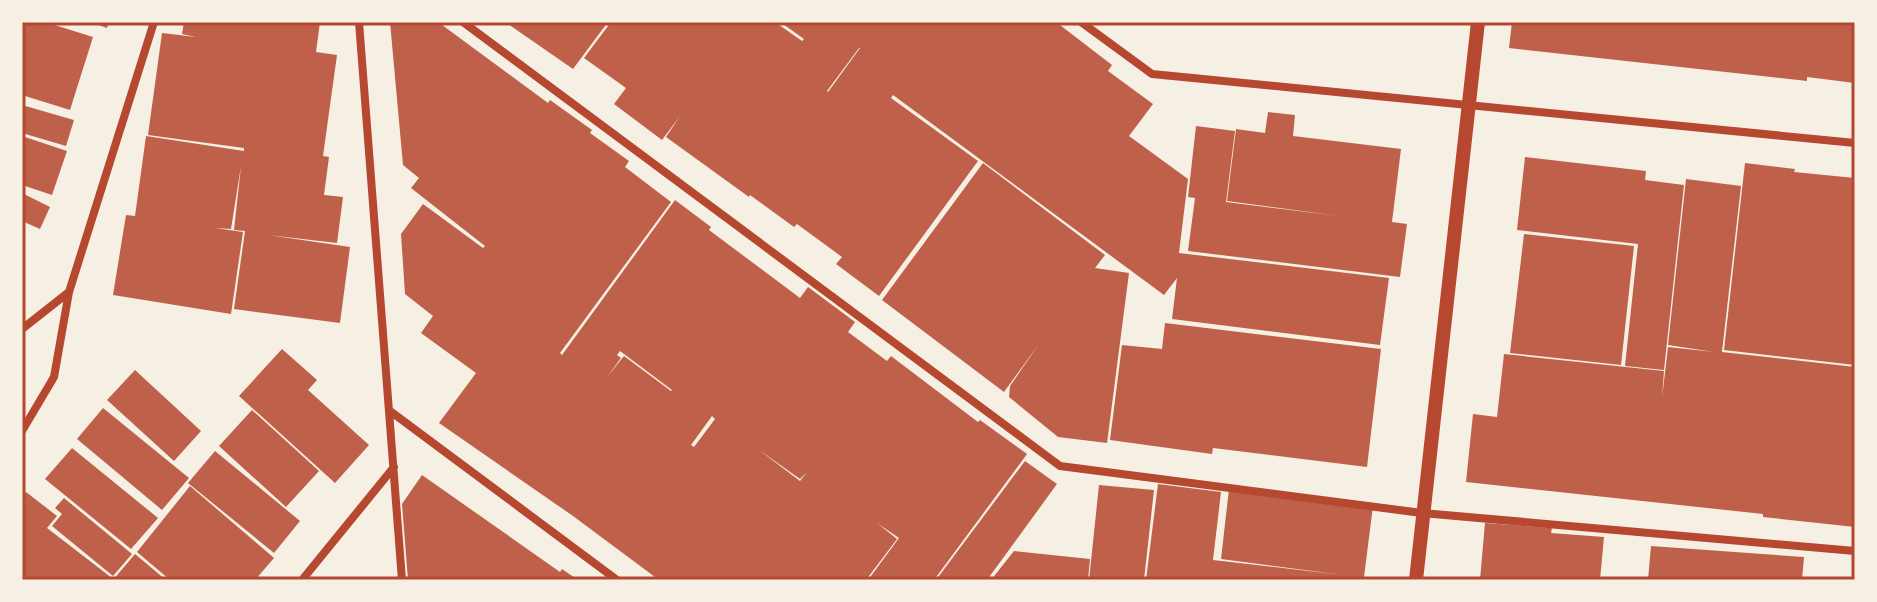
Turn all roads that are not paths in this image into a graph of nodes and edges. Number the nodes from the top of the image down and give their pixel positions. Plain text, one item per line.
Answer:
1 (154, 22) edge
2 (359, 22) edge
3 (463, 22) edge
4 (1081, 22) edge
5 (1478, 22) edge
6 (1468, 105) junction
7 (1855, 143) edge
8 (69, 292) junction
9 (22, 329) edge
10 (390, 411) junction
11 (22, 431) edge
12 (394, 467) junction
13 (1422, 513) junction
14 (1855, 551) edge
15 (302, 580) edge
16 (402, 580) edge
17 (617, 580) edge
18 (1416, 580) edge

1 - 8 street
2 - 10 street
3 - 13 street
4 - 6 street
5 - 6 street
6 - 7 street
6 - 13 street
8 - 9 street
8 - 11 street
10 - 12 street
10 - 17 street
12 - 15 street
12 - 16 street
13 - 14 street
13 - 18 street

